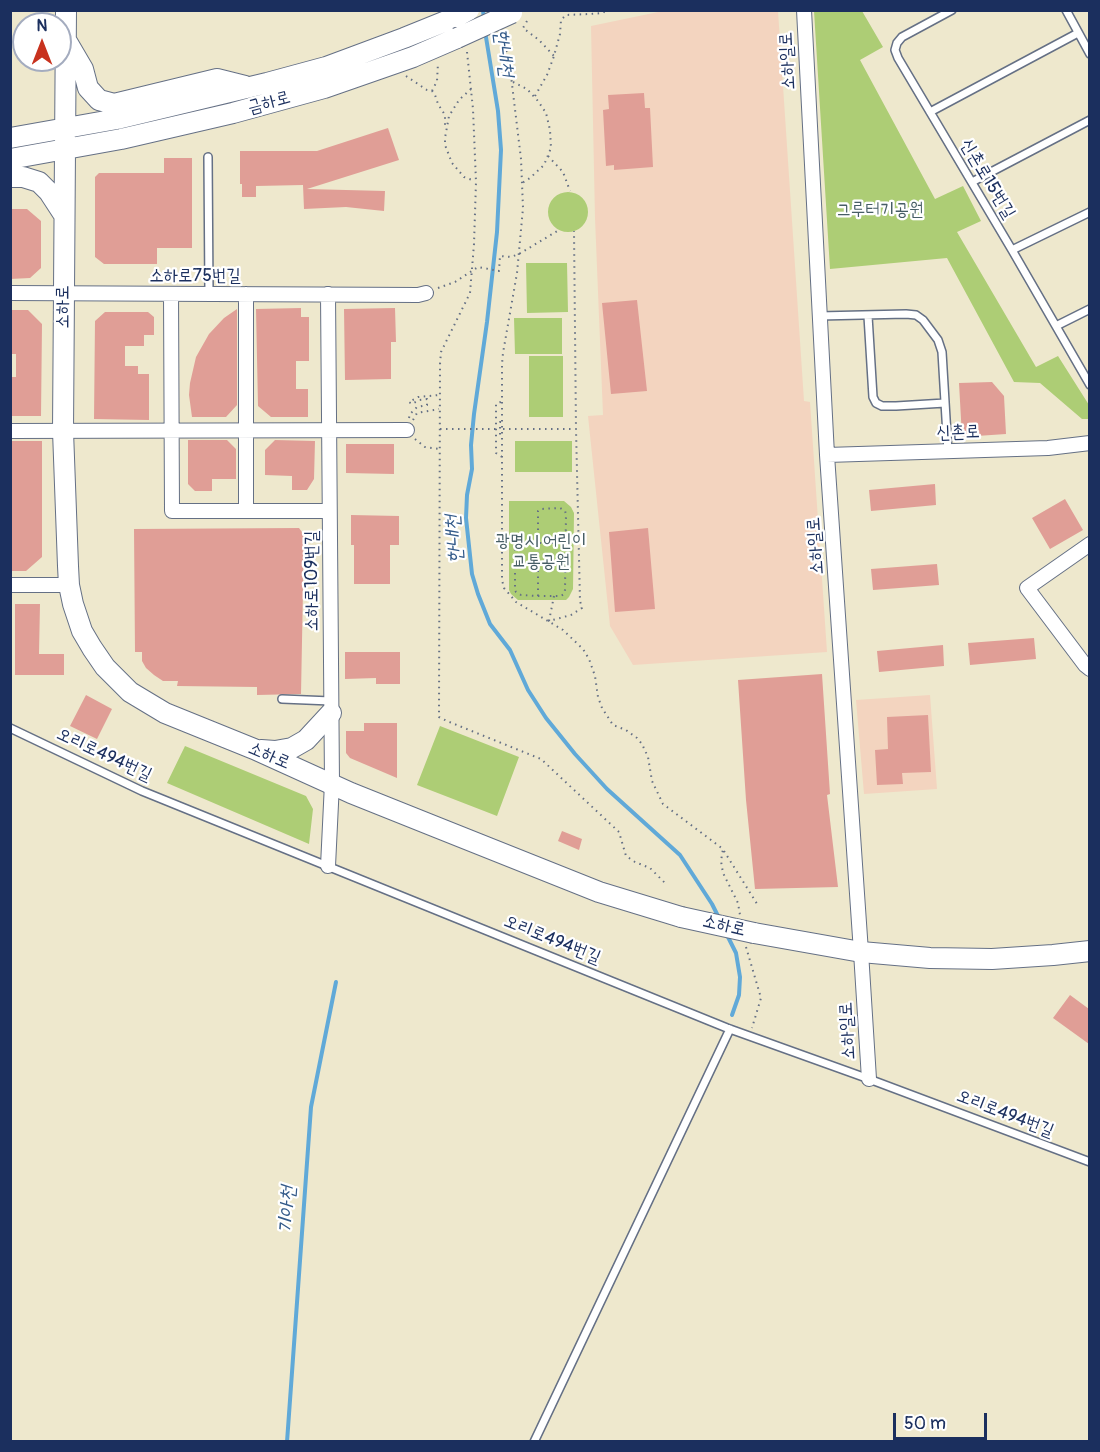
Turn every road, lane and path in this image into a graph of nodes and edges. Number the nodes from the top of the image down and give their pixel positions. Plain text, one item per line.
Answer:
1 (606, 10) edge
2 (804, 10) edge
3 (952, 10) edge
4 (1066, 10) edge
5 (462, 14) edge
6 (515, 19) edge
7 (1078, 33) junction
8 (462, 44) junction
9 (72, 51) edge
10 (1089, 54) edge
11 (554, 56) junction
12 (438, 62) dead end
13 (65, 72) edge
14 (406, 76) dead end
15 (511, 81) junction
16 (251, 87) junction
17 (471, 89) junction
18 (432, 91) junction
19 (535, 96) junction
20 (930, 112) junction
21 (1089, 120) edge
22 (64, 129) junction
23 (445, 132) junction
24 (10, 138) edge
25 (64, 149) junction
26 (548, 156) junction
27 (208, 157) dead end
28 (10, 159) edge
29 (10, 177) edge
30 (476, 182) junction
31 (972, 182) junction
32 (522, 183) junction
33 (570, 191) dead end
34 (1089, 212) edge
35 (63, 215) junction
36 (559, 230) dead end
37 (574, 231) dead end
38 (1012, 250) junction
39 (519, 254) junction
40 (472, 272) junction
41 (10, 293) edge
42 (63, 293) junction
43 (426, 293) joint
44 (171, 294) junction
45 (209, 294) junction
46 (246, 294) junction
47 (328, 294) junction
48 (1089, 309) edge
49 (819, 316) junction
50 (868, 316) junction
51 (1056, 326) junction
52 (1089, 385) edge
53 (440, 395) junction
54 (502, 401) junction
55 (945, 403) junction
56 (439, 409) junction
57 (440, 429) junction
58 (500, 429) junction
59 (576, 429) junction
60 (329, 430) junction
61 (407, 430) junction
62 (63, 431) junction
63 (172, 431) junction
64 (246, 431) junction
65 (10, 432) edge
66 (1089, 443) edge
67 (439, 449) junction
68 (948, 452) junction
69 (827, 455) junction
70 (502, 458) junction
71 (246, 511) junction
72 (330, 511) junction
73 (538, 543) junction
74 (566, 543) junction
75 (1089, 544) edge
76 (10, 585) edge
77 (69, 585) junction
78 (538, 596) junction
79 (554, 596) junction
80 (549, 621) junction
81 (1089, 669) edge
82 (282, 699) dead end
83 (331, 707) junction
84 (10, 728) edge
85 (254, 750) junction
86 (332, 783) junction
87 (723, 849) junction
88 (328, 866) junction
89 (665, 883) dead end
90 (759, 907) dead end
91 (748, 934) junction
92 (1089, 951) edge
93 (861, 952) junction
94 (728, 1029) junction
95 (749, 1036) junction
96 (868, 1079) junction
97 (1089, 1162) edge
98 (534, 1442) edge

1 - 11 path
2 - 49 street, 소하일로
3 - 20 lane, 신촌로15번길
4 - 7 lane
5 - 16 street, 금하로
6 - 8 street, 금하로, bridge
6 - 11 path
6 - 15 path
7 - 10 lane
7 - 20 lane
8 - 17 path
8 - 25 street, 금하로
9 - 16 street
11 - 19 path
12 - 18 path
13 - 22 street, 소하로
14 - 18 path
15 - 19 path
15 - 32 path
16 - 22 street, 금하로
17 - 23 path
17 - 30 path
18 - 23 path
19 - 26 path
20 - 31 lane, 신촌로15번길
21 - 31 lane
22 - 24 street, 금하로
22 - 25 street, 소하로
23 - 30 path
25 - 28 street, 금하로
25 - 35 street, 소하로
26 - 32 path
26 - 33 path
27 - 45 lane
29 - 35 street
30 - 40 path
31 - 38 lane, 신촌로15번길
32 - 39 path
34 - 38 lane
35 - 42 street, 소하로
36 - 39 path
37 - 59 path
38 - 51 lane, 신촌로15번길
39 - 40 path
39 - 54 path
40 - 43 path
40 - 53 path
41 - 42 street, 소하로75번길
42 - 44 street, 소하로75번길
42 - 62 street, 소하로
43 - 47 street, 소하로75번길
44 - 45 street, 소하로75번길
44 - 63 street
45 - 46 street, 소하로75번길
46 - 47 street, 소하로75번길
46 - 64 street
47 - 60 street, 소하로109번길
48 - 51 lane
49 - 50 lane
49 - 69 street, 소하일로
50 - 55 lane
50 - 55 lane
51 - 52 lane, 신촌로15번길
53 - 56 path
53 - 61 path
54 - 58 path
54 - 58 path
55 - 68 lane
56 - 57 path
56 - 61 path
57 - 58 path
57 - 67 path
58 - 59 path
58 - 70 path
58 - 70 path
59 - 80 path
60 - 61 street
60 - 64 street
60 - 72 street, 소하로109번길
61 - 67 path
62 - 63 street
62 - 65 street
62 - 77 street, 소하로
63 - 64 street
63 - 71 street
64 - 71 street
66 - 68 street, 신촌로
67 - 89 path
68 - 69 street, 신촌로
69 - 93 street, 소하일로
70 - 80 path
71 - 72 street
72 - 83 street, 소하로109번길
73 - 74 path
73 - 74 path
73 - 78 path
73 - 78 path
74 - 79 path
75 - 81 street
76 - 77 street
77 - 85 street, 소하로
78 - 79 path
79 - 80 path
80 - 87 path
82 - 83 lane
83 - 85 street
83 - 86 street, 소하로109번길
84 - 88 lane, 오리로494번길
85 - 86 street, 소하로
86 - 88 street, 소하로109번길
86 - 91 street, 소하로, bridge
87 - 90 path
87 - 91 path
88 - 94 lane, 오리로494번길
91 - 93 street, 소하로
91 - 95 path
92 - 93 street, 소하로
93 - 96 street, 소하일로
94 - 95 lane, 오리로494번길
94 - 98 lane
95 - 96 lane, 오리로494번길
96 - 97 lane, 오리로494번길

